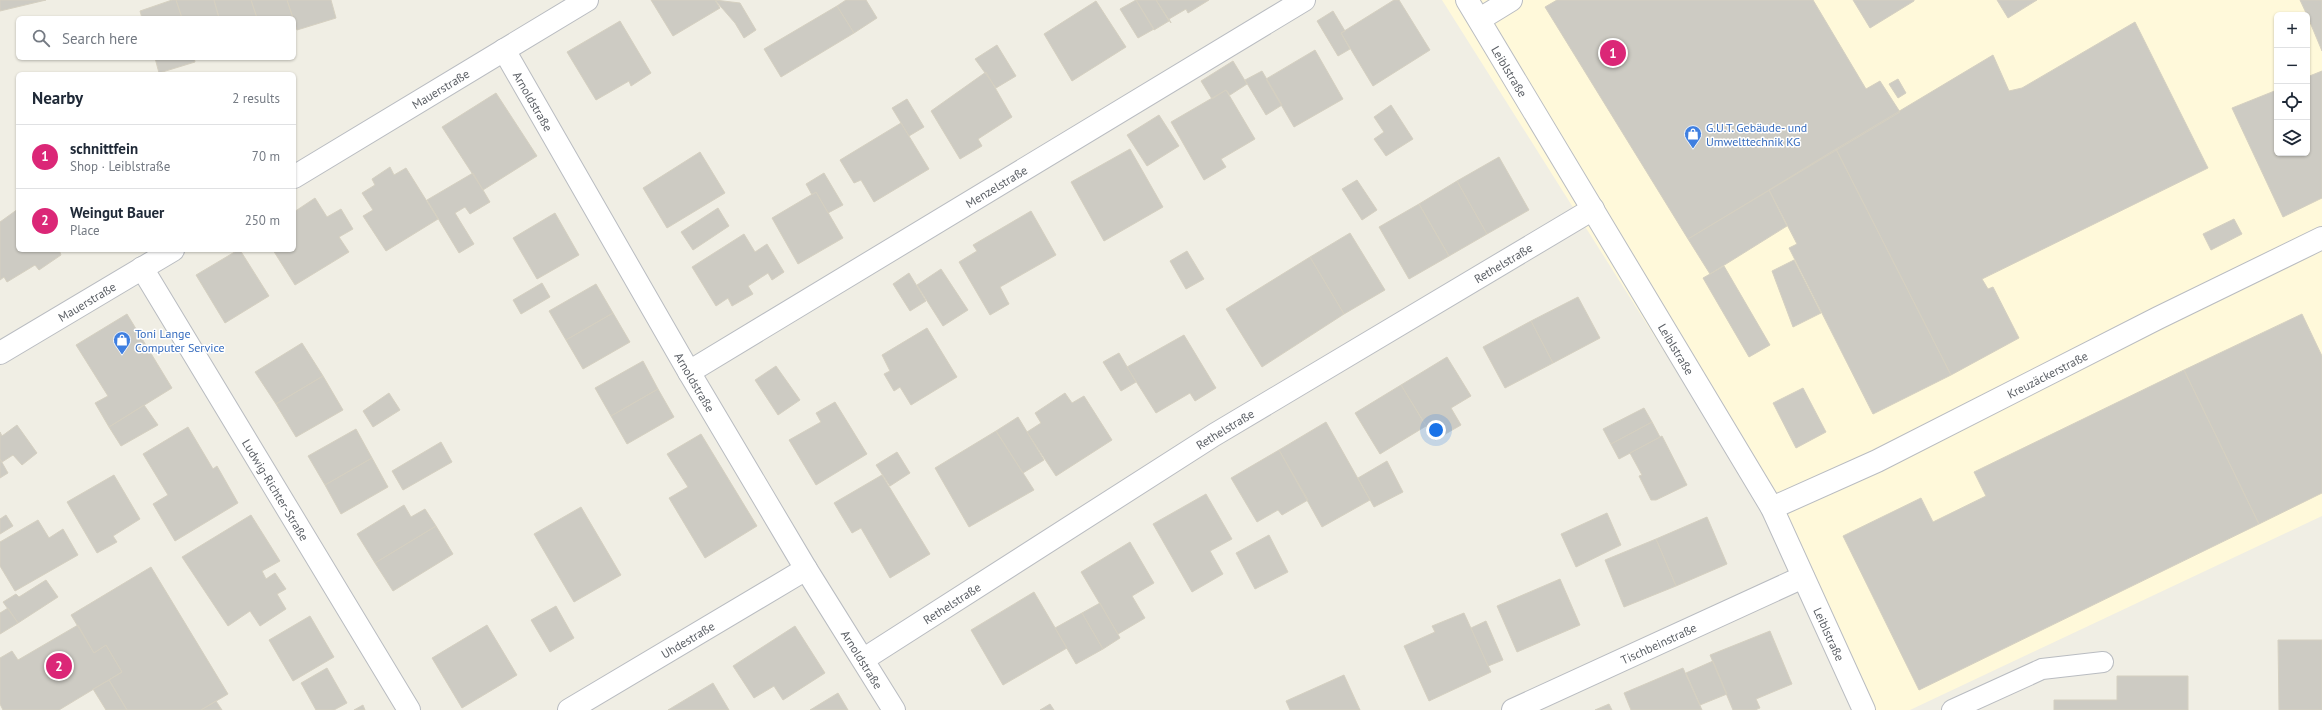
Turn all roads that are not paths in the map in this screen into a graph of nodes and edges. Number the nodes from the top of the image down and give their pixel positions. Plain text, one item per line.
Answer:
1 (587, 0) edge
2 (1304, 0) edge
3 (1467, 0) edge
4 (1511, 0) edge
5 (1480, 19) junction
6 (504, 50) junction
7 (296, 176) edge
8 (1593, 208) junction
9 (2322, 238) edge
10 (170, 252) edge
11 (142, 268) junction
12 (0, 353) edge
13 (689, 372) junction
14 (1772, 508) junction
15 (806, 569) junction
16 (1804, 577) junction
17 (864, 659) junction
18 (2102, 662) dead end
19 (409, 710) edge
20 (570, 710) edge
21 (894, 710) edge
22 (1513, 710) edge
23 (1864, 710) edge
24 (1952, 710) edge

1 - 6 street, Mauerstraße
2 - 13 street, Menzelstraße
3 - 5 street, Leiblstraße
4 - 5 street
5 - 8 street, Leiblstraße
6 - 7 street, Mauerstraße
6 - 13 street, Arnoldstraße
8 - 14 street, Leiblstraße
8 - 17 street, Rethelstraße
9 - 14 street, Kreuzäckerstraße
10 - 11 street, Mauerstraße
11 - 12 street, Mauerstraße
11 - 19 street, Ludwig-Richter-Straße
13 - 15 street, Arnoldstraße
14 - 16 street, Leiblstraße
15 - 17 street, Arnoldstraße
15 - 20 street, Uhdestraße
16 - 22 street, Tischbeinstraße
16 - 23 street, Leiblstraße
17 - 21 street, Arnoldstraße
18 - 24 lane

